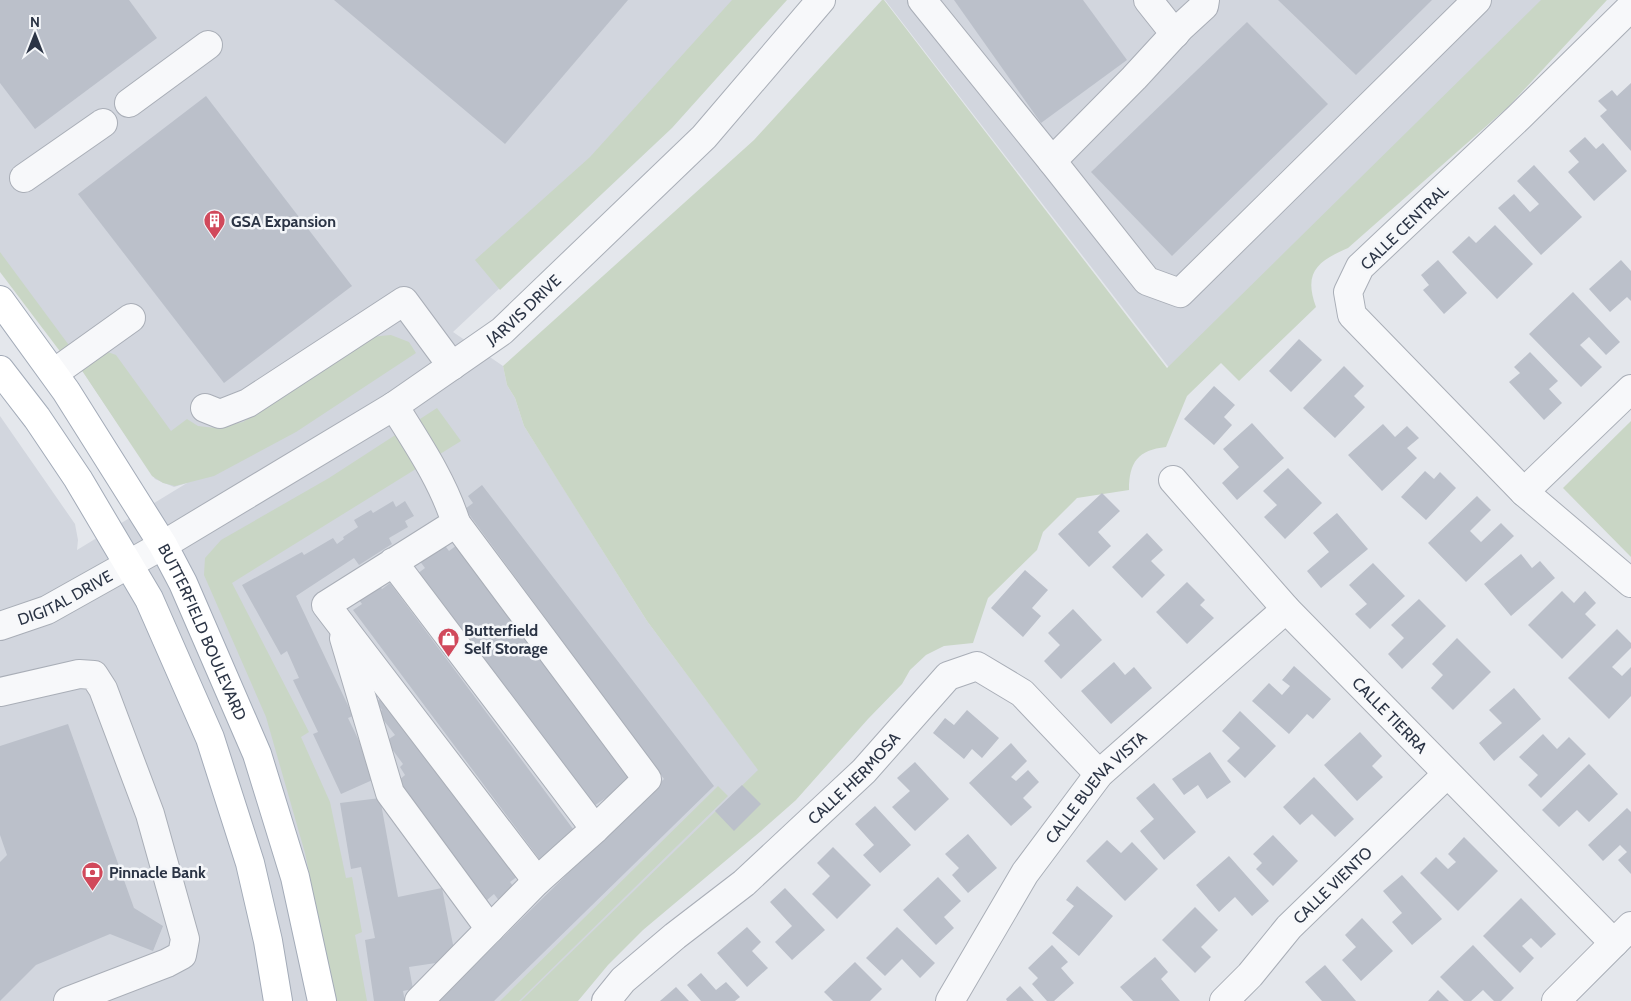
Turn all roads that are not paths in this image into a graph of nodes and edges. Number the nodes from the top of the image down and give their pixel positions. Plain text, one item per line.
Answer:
1 (821, 0) edge
2 (922, 0) edge
3 (1148, 0) edge
4 (1205, 0) edge
5 (1477, 0) edge
6 (1631, 7) edge
7 (1175, 34) junction
8 (208, 45) dead end
9 (129, 103) dead end
10 (103, 123) dead end
11 (1052, 160) junction
12 (24, 178) dead end
13 (0, 300) edge
14 (131, 318) dead end
15 (452, 366) junction
16 (0, 370) edge
17 (54, 373) junction
18 (1631, 388) edge
19 (394, 406) junction
20 (205, 408) dead end
21 (1173, 480) dead end
22 (1524, 492) junction
23 (456, 523) junction
24 (163, 545) junction
25 (393, 562) junction
26 (128, 564) junction
27 (1631, 583) edge
28 (1286, 609) junction
29 (340, 623) junction
30 (0, 626) edge
31 (0, 692) edge
32 (1099, 774) junction
33 (1447, 774) junction
34 (595, 829) junction
35 (538, 881) junction
36 (490, 929) junction
37 (1623, 934) edge
38 (68, 1001) edge
39 (278, 1001) edge
40 (322, 1001) edge
41 (419, 1001) edge
42 (606, 1001) edge
43 (950, 1001) edge
44 (1224, 1001) edge
45 (1556, 1001) edge

1 - 15 street, JARVIS DRIVE
2 - 11 street
3 - 7 street
4 - 7 street
5 - 11 street
6 - 22 street, CALLE CENTRAL
7 - 11 street
8 - 9 street
10 - 12 street
13 - 17 main road, BUTTERFIELD BOULEVARD
14 - 17 street
15 - 19 street, JARVIS DRIVE
15 - 20 street
16 - 26 main road
17 - 24 main road, BUTTERFIELD BOULEVARD
18 - 22 street
19 - 23 street
19 - 24 street, JARVIS DRIVE
21 - 28 street, CALLE TIERRA
22 - 27 street, CALLE CENTRAL
23 - 25 street
23 - 34 street
24 - 26 street, DIGITAL DRIVE
24 - 40 main road, BUTTERFIELD BOULEVARD
25 - 29 street
25 - 34 street
26 - 30 street, DIGITAL DRIVE
26 - 39 main road
28 - 32 street, CALLE BUENA VISTA
28 - 33 street, CALLE TIERRA
29 - 35 street
29 - 36 street
31 - 38 street
32 - 42 street, CALLE HERMOSA
32 - 43 street, CALLE BUENA VISTA
33 - 37 street, CALLE TIERRA
33 - 44 street, CALLE VIENTO
34 - 35 street
35 - 36 street
36 - 41 street
37 - 45 street

